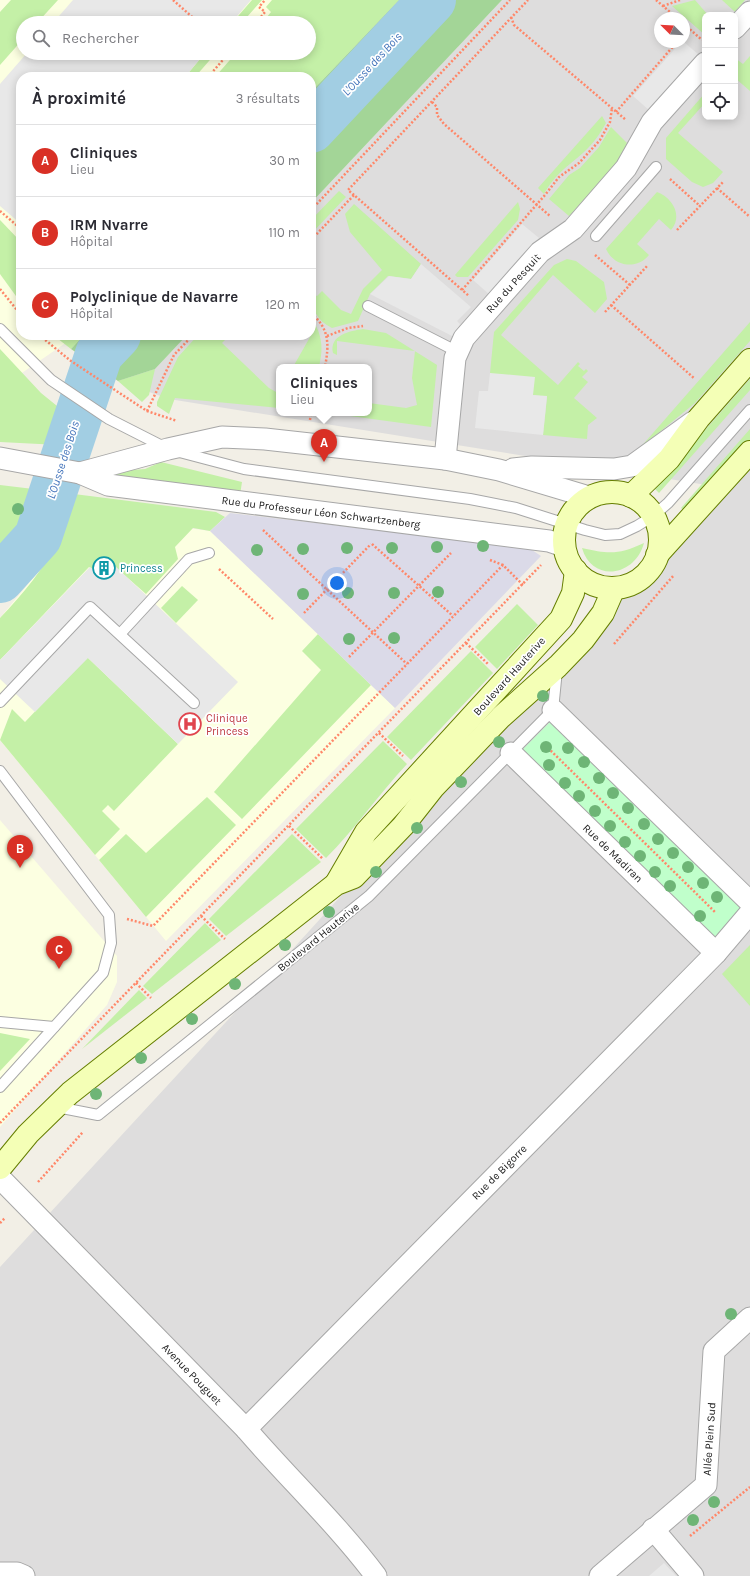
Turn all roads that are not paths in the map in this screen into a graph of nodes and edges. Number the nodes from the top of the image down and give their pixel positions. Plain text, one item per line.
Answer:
1 (750, 12) edge
2 (738, 25) edge
3 (702, 66) edge
4 (656, 167) road end
5 (596, 236) dead end
6 (368, 306) dead end
7 (0, 329) edge
8 (458, 352) junction
9 (750, 360) edge
10 (750, 410) edge
11 (699, 418) junction
12 (168, 449) junction
13 (750, 452) edge
14 (0, 458) edge
15 (445, 459) junction
16 (499, 470) junction
17 (80, 473) junction
18 (631, 496) junction
19 (589, 497) junction
20 (654, 516) junction
21 (560, 537) junction
22 (206, 554) road end
23 (658, 555) junction
24 (576, 571) junction
25 (614, 588) junction
26 (120, 634) junction
27 (558, 666) junction
28 (0, 702) edge
29 (194, 703) dead end
30 (553, 710) junction
31 (511, 753) junction
32 (0, 771) edge
33 (336, 884) junction
34 (744, 896) edge
35 (750, 913) edge
36 (716, 953) junction
37 (0, 1022) edge
38 (54, 1027) junction
39 (0, 1087) edge
40 (56, 1107) junction
41 (0, 1168) edge
42 (0, 1178) edge
43 (750, 1318) edge
44 (246, 1429) junction
45 (653, 1529) junction
46 (0, 1573) edge
47 (24, 1576) edge
48 (376, 1576) edge
49 (600, 1576) edge
50 (694, 1576) edge

1 - 2 street
3 - 8 street, Rue du Pesquit
4 - 5 lane
6 - 8 lane
7 - 12 lane
8 - 15 street, Rue du Pesquit
9 - 11 street
10 - 20 lane
11 - 16 street
11 - 18 street
12 - 15 street, Rue du Professeur Léon Schwartzenberg
12 - 17 street, Rue du Professeur Léon Schwartzenberg
12 - 21 lane
13 - 23 street
14 - 17 street, Rue du Professeur Léon Schwartzenberg
15 - 16 street, Rue du Professeur Léon Schwartzenberg
16 - 19 street, Rue du Professeur Léon Schwartzenberg
17 - 21 street, Rue du Professeur Léon Schwartzenberg
18 - 19 street
18 - 20 street
19 - 21 street
20 - 21 lane
20 - 23 street
21 - 24 street
22 - 26 lane
23 - 25 street
24 - 25 street
24 - 33 street, Boulevard Hauterive
25 - 27 street, Boulevard Hauterive
26 - 28 lane
26 - 29 lane
27 - 30 lane
27 - 33 street, Boulevard Hauterive
30 - 31 lane, Boulevard Hauterive
30 - 34 street
31 - 36 street, Rue de Madiran
31 - 40 lane, Boulevard Hauterive
32 - 38 lane
33 - 40 street, Boulevard Hauterive
35 - 36 street, Rue de Bigorre
36 - 44 street, Rue de Bigorre
37 - 38 lane
38 - 39 lane
40 - 41 street, Boulevard Hauterive
42 - 44 street, Avenue Pouguet
43 - 45 street, Allée Plein Sud
44 - 48 street, Avenue Pouguet
45 - 49 street, Allée Plein Sud
45 - 50 street
46 - 47 street

